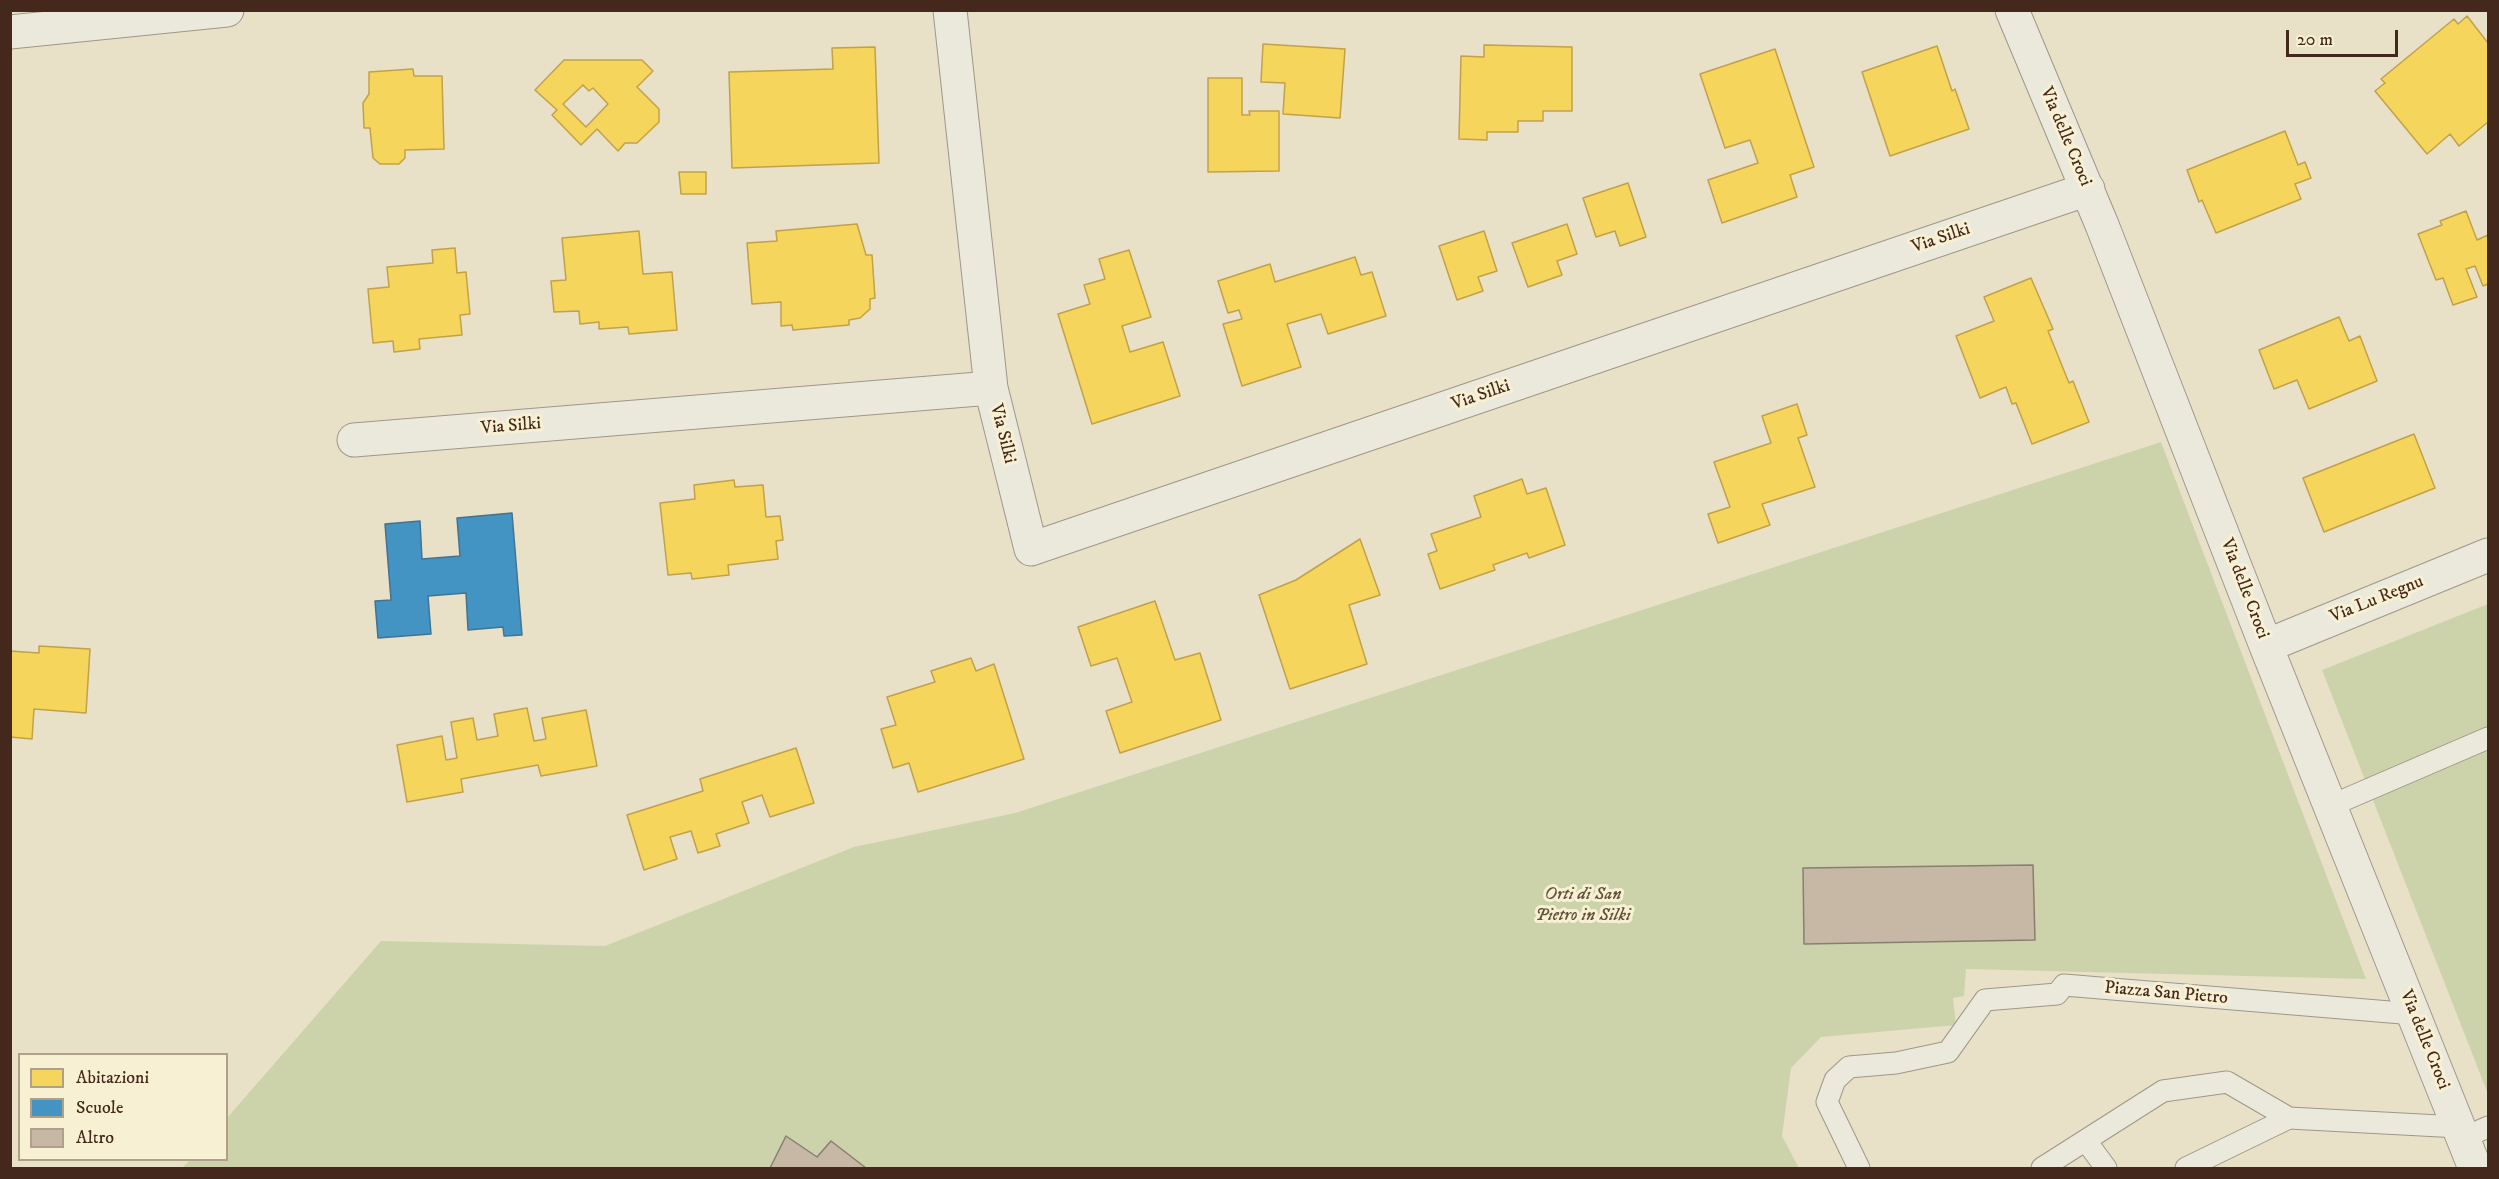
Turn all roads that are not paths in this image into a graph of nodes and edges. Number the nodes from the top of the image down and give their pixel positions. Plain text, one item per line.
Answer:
1 (227, 10) edge
2 (950, 10) edge
3 (2012, 10) edge
4 (10, 32) edge
5 (2088, 189) junction
6 (991, 388) junction
7 (354, 440) dead end
8 (2488, 555) edge
9 (2266, 646) junction
10 (2488, 738) edge
11 (2330, 806) junction
12 (2414, 1014) junction
13 (2289, 1118) junction
14 (2470, 1131) edge
15 (2085, 1141) junction
16 (1859, 1168) edge
17 (2042, 1168) edge
18 (2106, 1168) edge
19 (2186, 1168) edge
20 (2475, 1168) edge

1 - 4 street
2 - 6 street, Via Silki
3 - 5 street, Via delle Croci
5 - 6 street, Via Silki
5 - 9 street, Via delle Croci
6 - 7 street, Via Silki
8 - 9 street, Via Lu Regnu
9 - 11 street, Via delle Croci
10 - 11 lane
11 - 12 street, Via delle Croci
12 - 14 street, Via delle Croci
12 - 16 lane, Piazza San Pietro
13 - 14 lane
13 - 15 lane
13 - 19 lane
14 - 20 street, Via delle Croci
15 - 17 lane
15 - 18 lane

